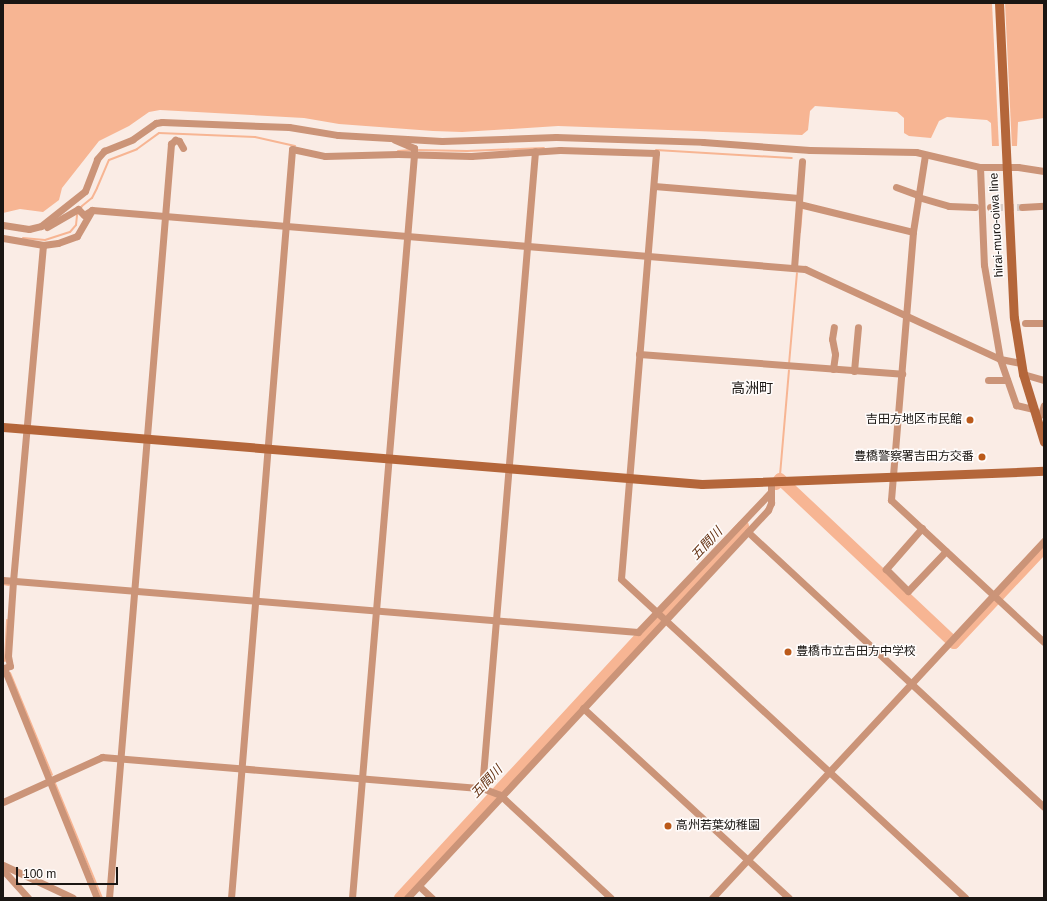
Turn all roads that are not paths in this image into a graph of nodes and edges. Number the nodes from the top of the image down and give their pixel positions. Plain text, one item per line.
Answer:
1 (999, 3) edge
2 (395, 138) junction
3 (183, 148) dead end
4 (535, 151) junction
5 (414, 152) junction
6 (925, 155) junction
7 (802, 161) dead end
8 (1006, 165) junction
9 (980, 168) junction
10 (1044, 171) edge
11 (654, 186) junction
12 (896, 187) dead end
13 (918, 196) junction
14 (799, 201) junction
15 (1044, 206) edge
16 (975, 207) dead end
17 (1022, 207) tunnel mouth
18 (92, 210) junction
19 (166, 216) junction
20 (3, 225) edge
21 (285, 228) junction
22 (35, 229) junction
23 (913, 232) junction
24 (406, 237) junction
25 (3, 238) edge
26 (43, 245) junction
27 (527, 246) junction
28 (647, 255) junction
29 (794, 268) junction
30 (907, 314) junction
31 (1025, 323) dead end
32 (1044, 323) edge
33 (834, 327) dead end
34 (858, 327) dead end
35 (639, 354) junction
36 (1000, 359) junction
37 (1020, 363) junction
38 (833, 369) junction
39 (854, 371) junction
40 (902, 374) junction
41 (1023, 374) junction
42 (988, 380) dead end
43 (1007, 380) junction
44 (1044, 380) edge
45 (1044, 405) edge
46 (1033, 409) junction
47 (1036, 419) junction
48 (3, 427) edge
49 (28, 429) junction
50 (147, 438) junction
51 (1044, 442) edge
52 (268, 448) junction
53 (388, 458) junction
54 (508, 468) junction
55 (1044, 471) edge
56 (628, 478) junction
57 (893, 478) junction
58 (771, 487) junction
59 (922, 528) junction
60 (748, 532) junction
61 (1044, 541) edge
62 (946, 551) junction
63 (3, 580) edge
64 (14, 581) junction
65 (134, 591) junction
66 (993, 596) junction
67 (255, 601) junction
68 (375, 611) junction
69 (661, 616) junction
70 (495, 621) junction
71 (1044, 642) edge
72 (911, 683) junction
73 (583, 708) junction
74 (121, 758) junction
75 (241, 768) junction
76 (830, 771) junction
77 (361, 778) junction
78 (48, 780) junction
79 (482, 788) junction
80 (499, 794) junction
81 (3, 802) edge
82 (1044, 807) edge
83 (748, 860) junction
84 (3, 865) edge
85 (3, 870) edge
86 (418, 886) junction
87 (28, 898) edge
88 (73, 898) edge
89 (97, 898) edge
90 (109, 898) edge
91 (230, 898) edge
92 (352, 898) edge
93 (407, 898) edge
94 (432, 898) edge
95 (611, 898) edge
96 (712, 898) edge
97 (789, 898) edge
98 (965, 898) edge

1 - 8 street, hirai-muro-oiwa line
2 - 5 street
2 - 6 street
2 - 22 street
3 - 19 street
4 - 5 street
4 - 11 street
4 - 27 street
5 - 21 street
5 - 24 street
6 - 9 street
6 - 13 street
7 - 14 street
8 - 9 street
8 - 10 street
8 - 37 street, hirai-muro-oiwa line
9 - 36 street
11 - 14 street
11 - 28 street
12 - 13 street
13 - 16 street
13 - 23 street
14 - 23 street
14 - 29 street
15 - 17 street
18 - 19 street
18 - 22 street
18 - 26 street
19 - 21 street
19 - 50 street
20 - 22 street
21 - 24 street
21 - 52 street
23 - 30 street
24 - 27 street
24 - 53 street
25 - 26 street
26 - 49 street
27 - 28 street
27 - 54 street
28 - 29 street
28 - 35 street
29 - 30 street
30 - 36 street
30 - 40 street
31 - 32 street
33 - 38 street
34 - 39 street
35 - 38 street
35 - 56 street
36 - 37 street
36 - 43 street
37 - 41 street, hirai-muro-oiwa line
38 - 39 street
39 - 40 street
40 - 57 street
41 - 44 street
41 - 46 street, hirai-muro-oiwa line
42 - 43 street
43 - 46 street
45 - 47 street
46 - 47 street, hirai-muro-oiwa line
47 - 51 street, hirai-muro-oiwa line
48 - 49 street
49 - 50 street
49 - 64 street
50 - 52 street
50 - 65 street
52 - 53 street
52 - 67 street
53 - 54 street
53 - 68 street
54 - 56 street
54 - 70 street
55 - 57 street
56 - 58 street
56 - 69 street
57 - 58 street
57 - 59 street
58 - 60 street
58 - 69 street
59 - 62 street
59 - 62 street
60 - 69 street
60 - 72 street
61 - 66 street
62 - 66 street
63 - 64 street
64 - 65 street
64 - 78 street
65 - 67 street
65 - 74 street
66 - 71 street
66 - 72 street
67 - 68 street
67 - 75 street
68 - 70 street
68 - 77 street
69 - 70 street
69 - 73 street
69 - 76 street
70 - 79 street
72 - 76 street
72 - 82 street
73 - 80 street
73 - 83 street
74 - 75 street
74 - 78 street
74 - 90 street
75 - 77 street
75 - 91 street
76 - 83 street
76 - 98 street
77 - 79 street
77 - 92 street
78 - 81 street
78 - 89 street
79 - 80 street
80 - 86 street
80 - 95 street
83 - 96 street
83 - 97 street
84 - 88 street
85 - 87 street
86 - 93 street
86 - 94 street

